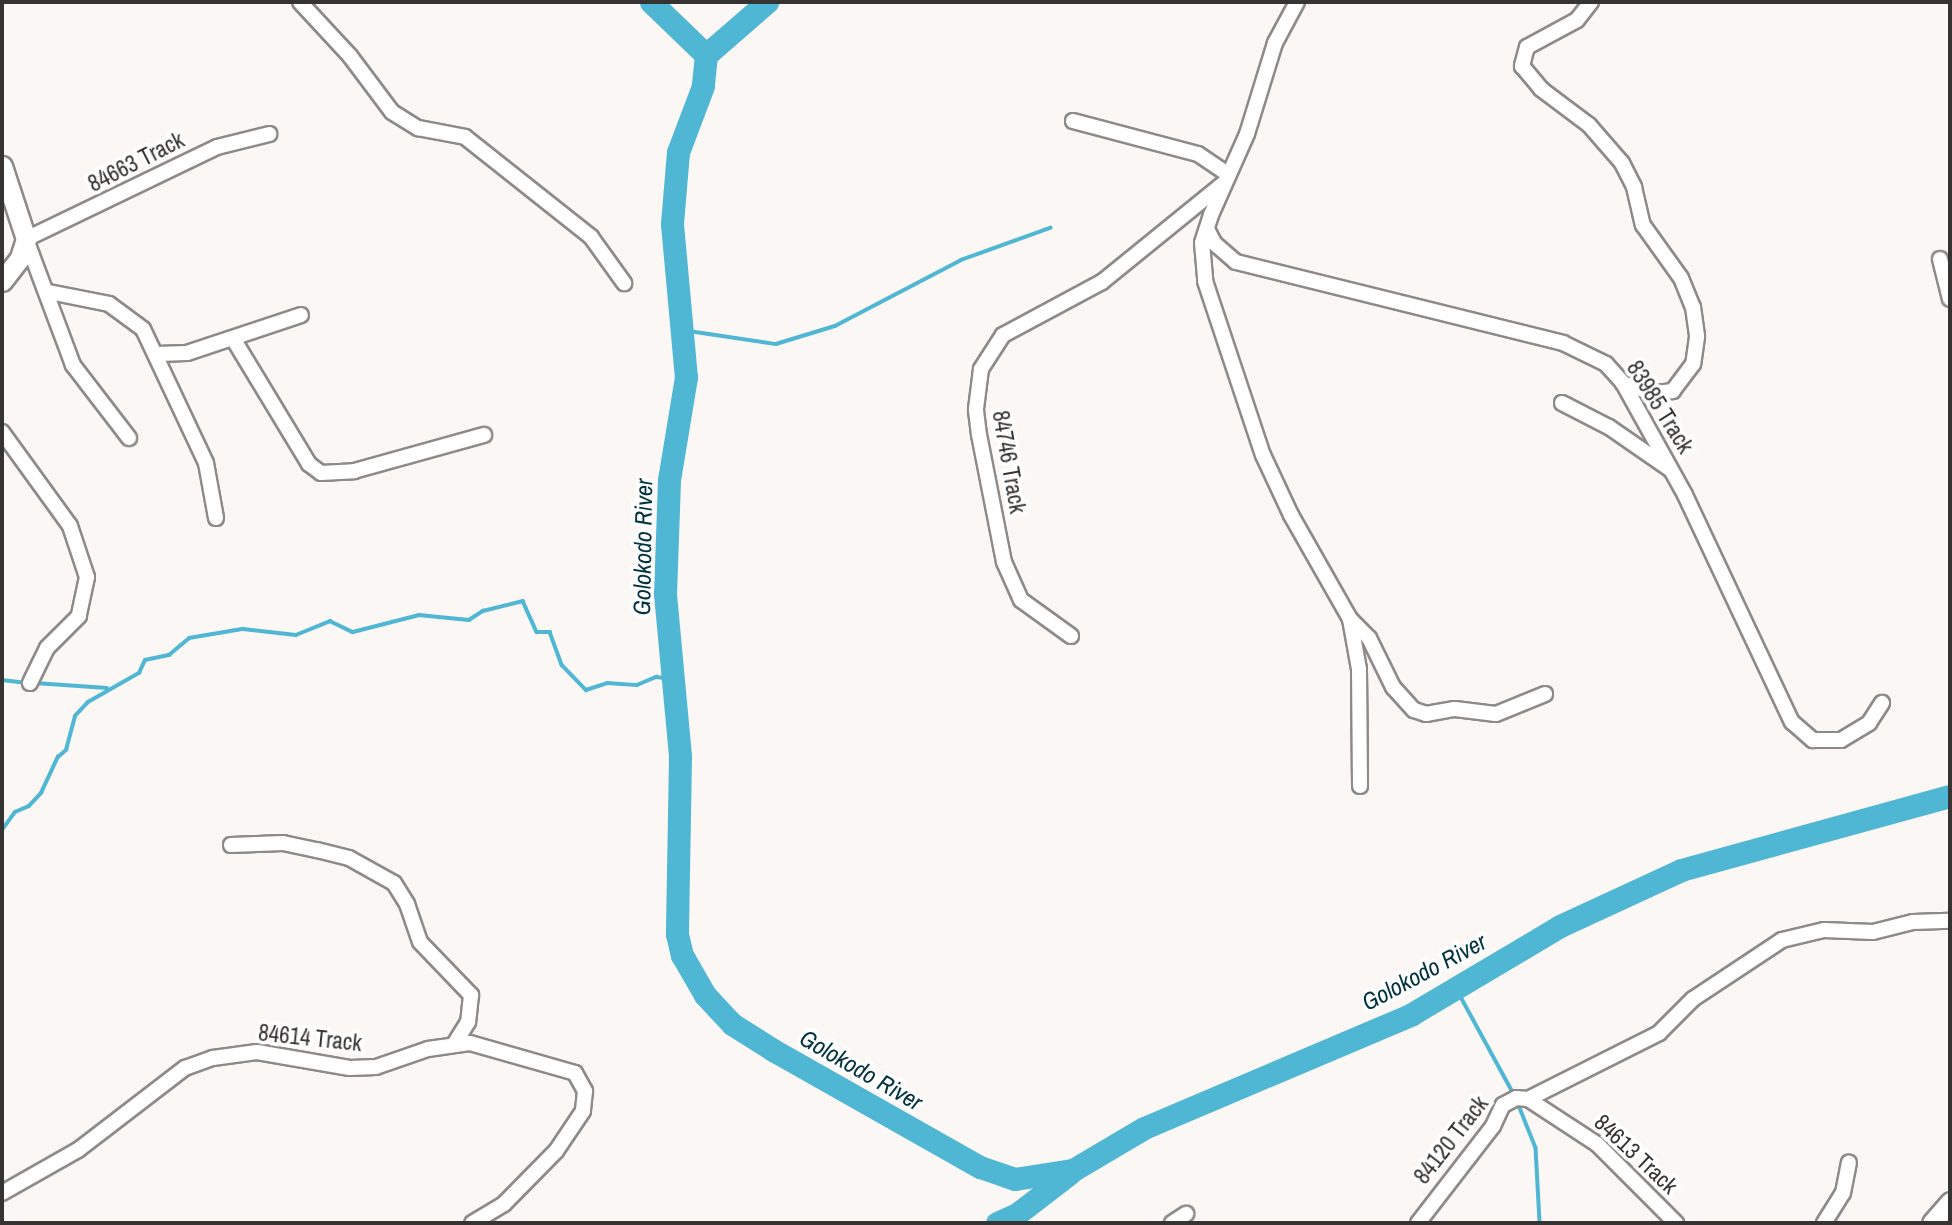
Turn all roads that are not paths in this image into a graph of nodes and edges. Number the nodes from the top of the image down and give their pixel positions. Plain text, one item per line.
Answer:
1 (300, 2) edge
2 (1297, 2) edge
3 (1591, 2) edge
4 (1073, 121) dead end
5 (269, 134) dead end
6 (2, 166) edge
7 (1227, 178) junction
8 (1207, 229) junction
9 (26, 239) junction
10 (1940, 259) dead end
11 (2, 281) edge
12 (624, 283) dead end
13 (49, 292) junction
14 (1950, 299) edge
15 (301, 315) dead end
16 (234, 340) junction
17 (157, 354) junction
18 (1623, 383) junction
19 (1562, 402) dead end
20 (2, 432) edge
21 (484, 435) dead end
22 (129, 438) dead end
23 (1672, 471) junction
24 (216, 518) dead end
25 (1350, 619) junction
26 (1071, 636) dead end
27 (30, 684) dead end
28 (1545, 694) dead end
29 (1882, 703) dead end
30 (1360, 786) dead end
31 (231, 845) dead end
32 (1950, 920) edge
33 (455, 1043) junction
34 (1528, 1099) junction
35 (1849, 1163) dead end
36 (2, 1193) edge
37 (1950, 1202) edge
38 (1186, 1214) dead end
39 (472, 1223) edge
40 (1172, 1223) edge
41 (1418, 1223) edge
42 (1676, 1223) edge
43 (1824, 1223) edge
44 (1932, 1223) edge

1 - 12 street
2 - 7 street
3 - 18 street
4 - 7 street
5 - 9 street, 84663 Track
6 - 9 street
7 - 8 street
7 - 26 street, 84746 Track
8 - 18 street, 83985 Track
8 - 25 street
9 - 11 street
9 - 13 street
10 - 14 street
13 - 17 street
13 - 22 street
15 - 16 street
16 - 17 street
16 - 21 street
17 - 24 street
18 - 23 street, 83985 Track
19 - 23 street
20 - 27 street
23 - 29 street, 83985 Track
25 - 28 street
25 - 30 street
31 - 33 street
32 - 34 street, 84120 Track
33 - 36 street, 84614 Track
33 - 39 street, 84614 Track
34 - 41 street, 84120 Track
34 - 42 street, 84613 Track
35 - 43 street
37 - 44 street
38 - 40 street

